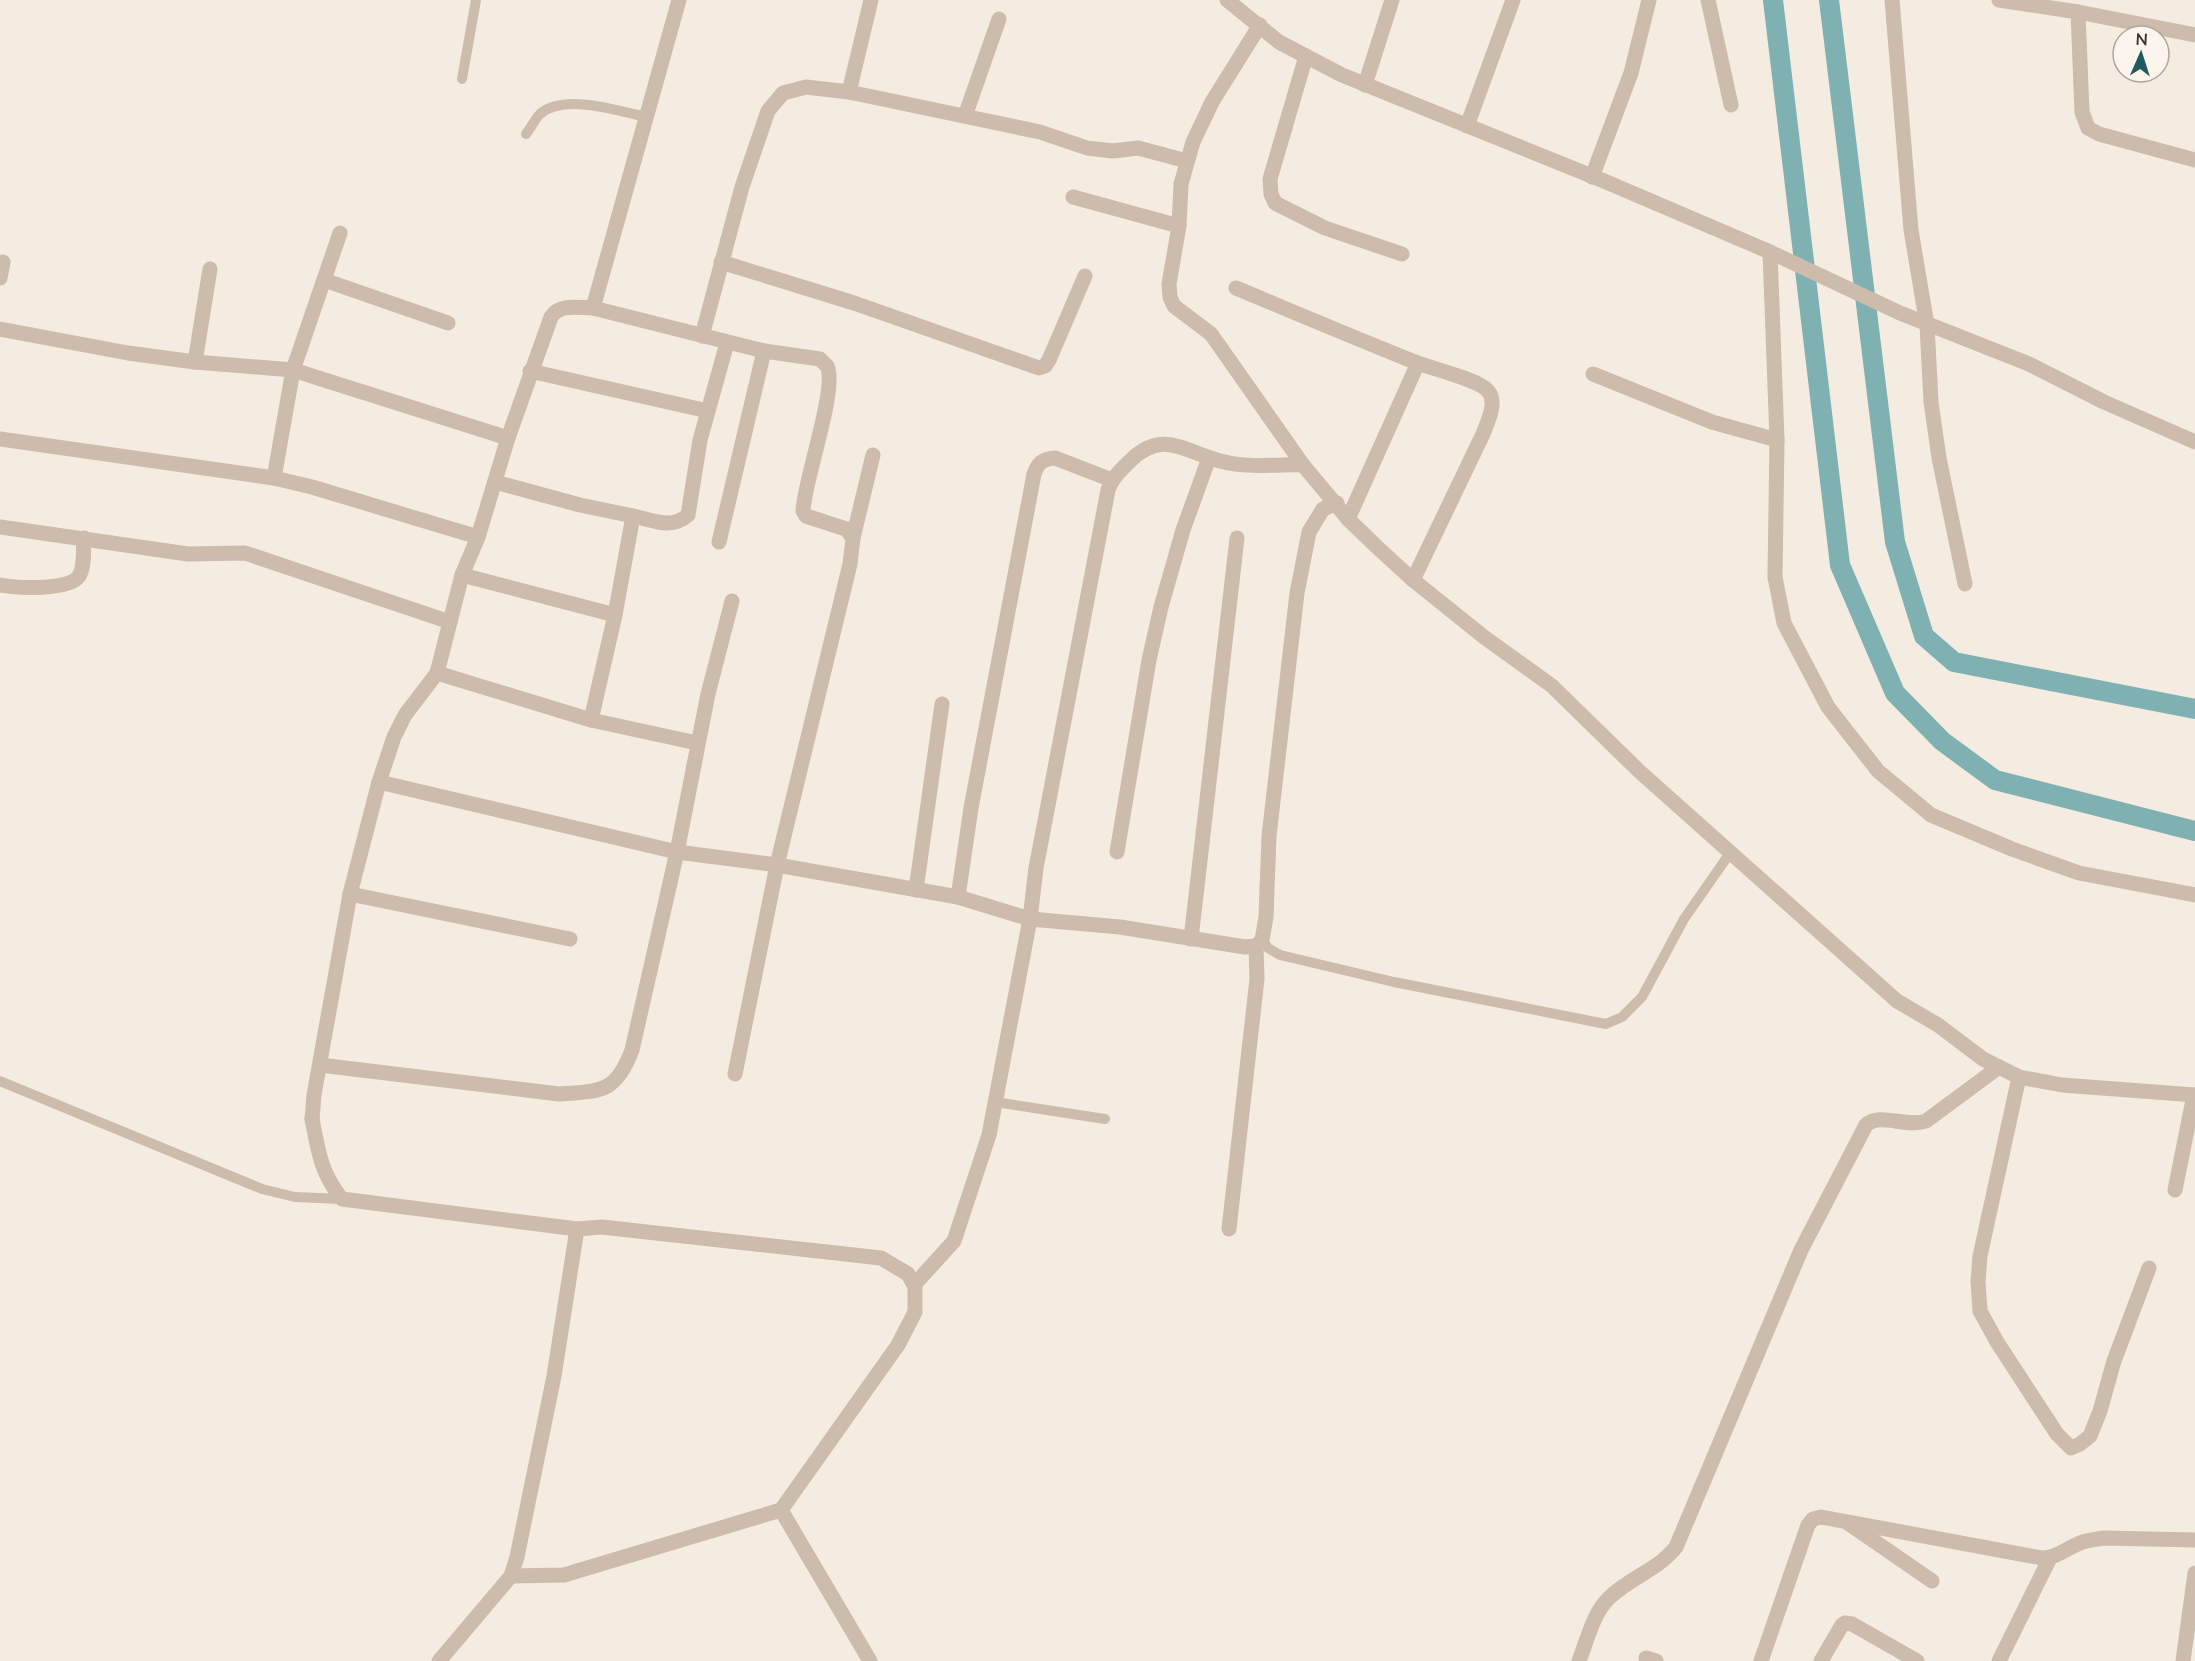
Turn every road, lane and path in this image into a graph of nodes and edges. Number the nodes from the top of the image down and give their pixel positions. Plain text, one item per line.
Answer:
1 (476, 0) edge
2 (679, 0) edge
3 (871, 0) edge
4 (1392, 0) edge
5 (1513, 0) edge
6 (1649, 0) edge
7 (1708, 0) edge
8 (1892, 0) edge
9 (1999, 0) edge
10 (1237, 3) edge
11 (2078, 12) junction
12 (999, 19) dead end
13 (1260, 25) junction
14 (2195, 35) edge
15 (1306, 56) junction
16 (462, 79) dead end
17 (1365, 85) junction
18 (849, 92) junction
19 (1731, 105) dead end
20 (965, 116) junction
21 (646, 117) junction
22 (1467, 126) junction
23 (526, 134) dead end
24 (2195, 160) edge
25 (1187, 161) junction
26 (1593, 177) junction
27 (1073, 197) dead end
28 (1179, 226) junction
29 (340, 233) dead end
30 (1770, 252) junction
31 (1402, 254) dead end
32 (3, 262) dead end
33 (721, 262) junction
34 (210, 268) dead end
35 (1085, 276) dead end
36 (0, 278) edge
37 (324, 280) junction
38 (1236, 288) dead end
39 (593, 309) junction
40 (448, 323) dead end
41 (1927, 325) junction
42 (0, 329) edge
43 (702, 336) junction
44 (727, 343) junction
45 (764, 351) junction
46 (195, 362) junction
47 (1418, 363) junction
48 (292, 370) junction
49 (530, 372) junction
50 (1593, 374) dead end
51 (708, 411) junction
52 (508, 438) junction
53 (0, 439) edge
54 (1777, 440) junction
55 (2195, 442) edge
56 (873, 454) dead end
57 (1209, 458) junction
58 (1303, 465) junction
59 (274, 478) junction
60 (1112, 480) junction
61 (495, 482) junction
62 (1337, 504) junction
63 (633, 516) junction
64 (1348, 519) junction
65 (0, 526) edge
66 (478, 537) junction
67 (84, 538) junction
68 (853, 538) junction
69 (1237, 538) dead end
70 (719, 543) dead end
71 (462, 575) junction
72 (1413, 579) junction
73 (1965, 584) dead end
74 (0, 585) edge
75 (732, 601) dead end
76 (615, 615) junction
77 (450, 622) junction
78 (437, 673) junction
79 (942, 704) dead end
80 (591, 720) junction
81 (697, 742) junction
82 (379, 782) junction
83 (677, 852) junction
84 (1117, 852) dead end
85 (1730, 853) junction
86 (777, 864) junction
87 (916, 890) junction
88 (350, 894) junction
89 (2195, 895) edge
90 (958, 897) junction
91 (1030, 919) junction
92 (570, 939) dead end
93 (1191, 939) junction
94 (1259, 943) junction
95 (320, 1065) junction
96 (2000, 1067) junction
97 (735, 1074) dead end
98 (2019, 1077) junction
99 (0, 1081) edge
100 (2195, 1095) edge
101 (995, 1102) junction
102 (1105, 1119) dead end
103 (2175, 1190) dead end
104 (342, 1199) junction
105 (577, 1229) junction
106 (1229, 1229) dead end
107 (2149, 1268) dead end
108 (914, 1285) junction
109 (781, 1510) junction
110 (1843, 1520) junction
111 (2195, 1540) edge
112 (2050, 1558) junction
113 (2195, 1574) edge
114 (511, 1576) junction
115 (1932, 1581) dead end
116 (439, 1661) edge
117 (870, 1661) edge
118 (1579, 1661) edge
119 (1761, 1661) edge
120 (1821, 1661) edge
121 (1917, 1661) edge
122 (1999, 1661) edge
123 (2183, 1661) edge

1 - 16 lane
2 - 21 street
3 - 18 street
4 - 17 street
5 - 22 street
6 - 26 street
7 - 19 street
8 - 41 street
9 - 11 street
10 - 13 street
11 - 14 street
11 - 24 street
12 - 20 street
13 - 15 street
13 - 25 street
15 - 17 street
15 - 31 street
17 - 22 street
18 - 20 street
18 - 33 street
20 - 25 street
21 - 23 lane
21 - 39 street
22 - 26 street
25 - 28 street
26 - 30 street
27 - 28 street
28 - 58 street
29 - 37 street
30 - 41 street
30 - 54 street
32 - 36 street
33 - 35 street
33 - 43 street
34 - 46 street
37 - 40 street
37 - 48 street
38 - 47 street
39 - 43 street
39 - 49 street
41 - 55 street
41 - 73 street
42 - 46 street
43 - 44 street
44 - 45 street
44 - 51 street
45 - 68 street
45 - 70 street
46 - 48 street
47 - 64 street
47 - 72 street
48 - 52 street
48 - 59 street
49 - 51 street
49 - 52 street
50 - 54 street
51 - 63 street
52 - 61 street
53 - 59 street
54 - 89 street
56 - 68 street
57 - 58 street
57 - 60 street
57 - 84 street
58 - 62 street
59 - 66 street
60 - 90 street
60 - 91 street
61 - 63 street
61 - 66 street
62 - 64 street
62 - 94 street
63 - 76 street
64 - 72 street
65 - 67 street
66 - 71 street
67 - 74 street
67 - 77 street
68 - 86 street
69 - 93 street
71 - 76 street
71 - 77 street
72 - 85 street
75 - 81 street
76 - 80 street
77 - 78 street
78 - 80 street
78 - 82 street
79 - 87 street
80 - 81 street
81 - 83 street
82 - 83 street
82 - 88 street
83 - 86 street
83 - 95 street
85 - 94 lane
85 - 96 street
86 - 87 street
86 - 97 street
87 - 90 street
88 - 92 street
88 - 95 street
90 - 91 street
91 - 93 street
91 - 101 street
93 - 94 street
94 - 106 street
95 - 104 street
96 - 98 street
96 - 118 street
98 - 100 street
98 - 107 street
99 - 104 lane
100 - 103 street
101 - 102 lane
101 - 108 street
104 - 105 street
105 - 108 street
105 - 114 street
108 - 109 street
109 - 114 street
109 - 117 street
110 - 112 street
110 - 115 street
110 - 119 street
111 - 112 street
112 - 122 street
113 - 123 street
114 - 116 street
120 - 121 street

